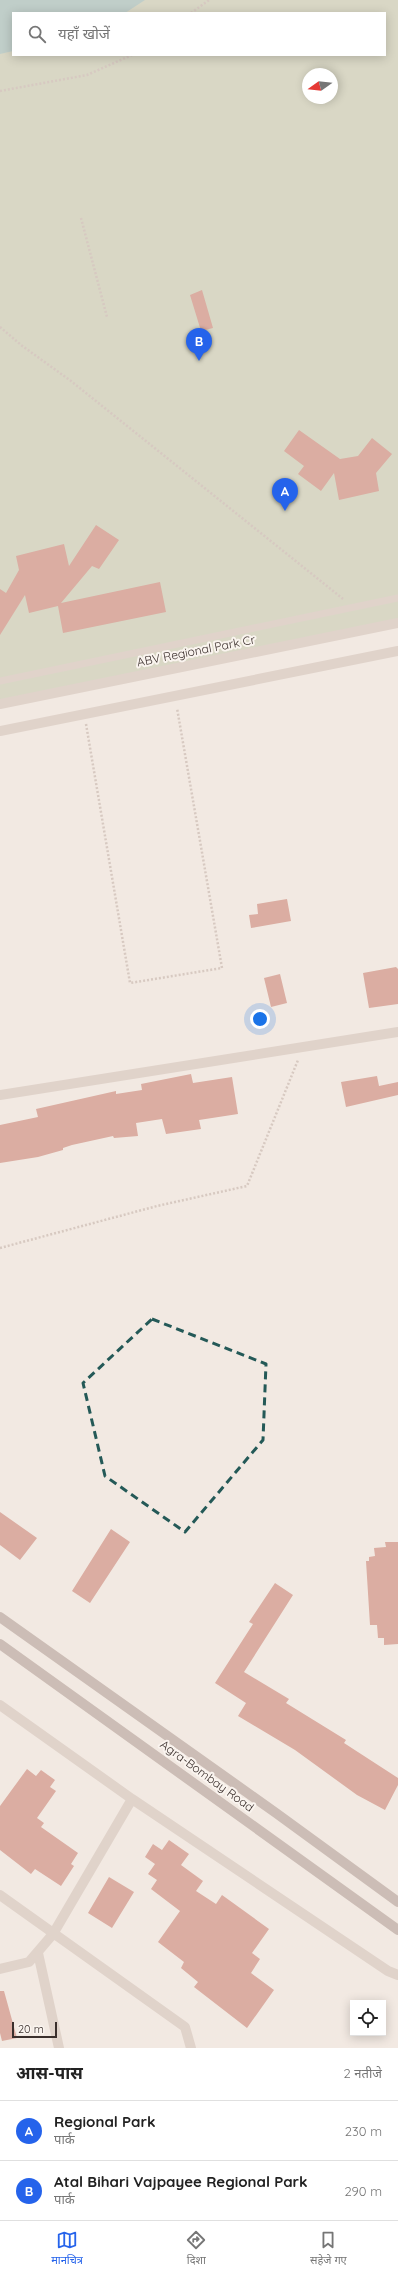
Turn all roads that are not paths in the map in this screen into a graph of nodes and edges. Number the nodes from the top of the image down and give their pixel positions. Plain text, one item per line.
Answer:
1 (398, 598) edge
2 (398, 623) edge
3 (398, 651) edge
4 (0, 681) edge
5 (0, 704) edge
6 (0, 731) edge
7 (398, 1032) edge
8 (0, 1095) edge
9 (0, 1617) edge
10 (0, 1644) edge
11 (0, 1706) edge
12 (132, 1799) junction
13 (0, 1895) edge
14 (398, 1902) edge
15 (398, 1930) edge
16 (53, 1934) junction
17 (38, 1953) junction
18 (0, 1969) edge
19 (398, 1975) edge
20 (59, 2048) edge
21 (191, 2048) edge

1 - 4 lane
2 - 5 street, ABV Regional Park Cr
3 - 6 street
7 - 8 street
9 - 14 main road, Agra-Bombay Road
10 - 15 main road, Agra-Bombay Road
11 - 12 street
12 - 16 street
12 - 19 street
13 - 16 street
16 - 17 street
16 - 21 street
17 - 18 street
17 - 20 street

